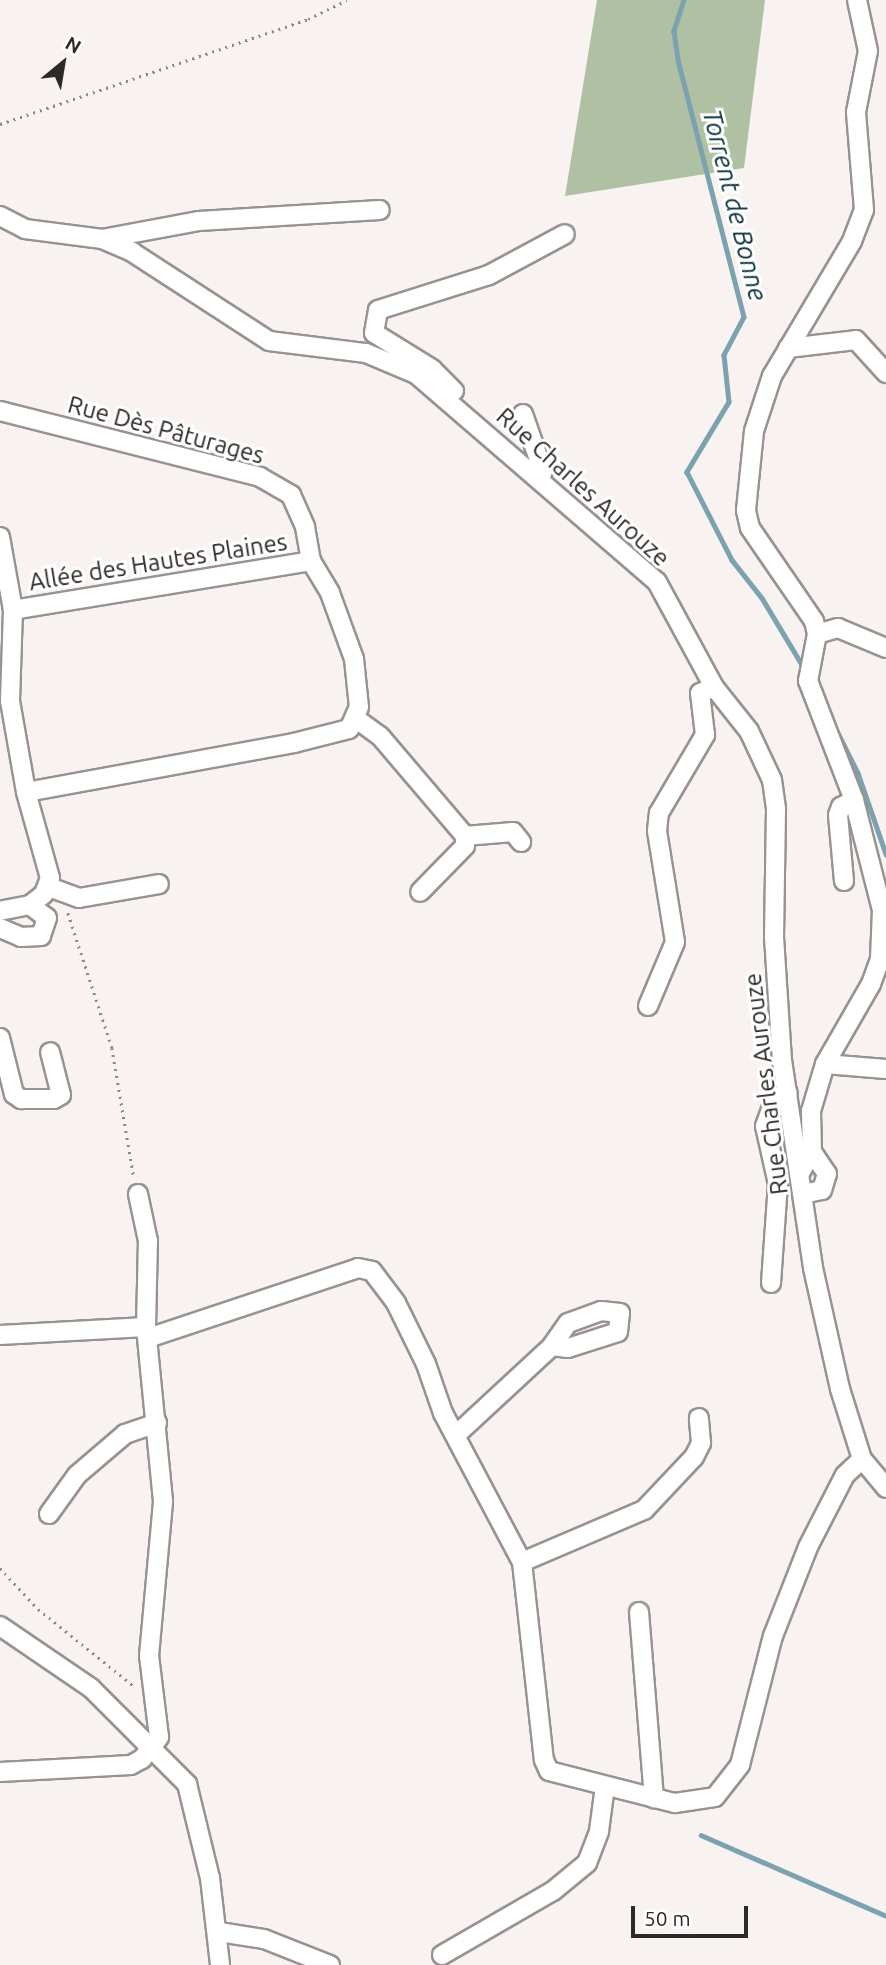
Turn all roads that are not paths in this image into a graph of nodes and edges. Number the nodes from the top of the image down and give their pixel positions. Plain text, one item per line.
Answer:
1 (857, 0) edge
2 (380, 210) dead end
3 (0, 216) edge
4 (565, 234) dead end
5 (102, 239) junction
6 (788, 348) junction
7 (886, 373) edge
8 (0, 411) edge
9 (523, 414) dead end
10 (469, 418) junction
11 (540, 479) junction
12 (0, 537) edge
13 (311, 561) junction
14 (13, 610) junction
15 (817, 634) junction
16 (886, 648) edge
17 (714, 687) junction
18 (355, 718) junction
19 (26, 792) junction
20 (854, 800) junction
21 (465, 836) junction
22 (521, 842) dead end
23 (844, 881) dead end
24 (159, 884) dead end
25 (420, 892) dead end
26 (41, 895) junction
27 (0, 911) edge
28 (0, 928) edge
29 (649, 1006) dead end
30 (0, 1038) edge
31 (50, 1052) dead end
32 (825, 1064) junction
33 (886, 1069) edge
34 (788, 1093) junction
35 (812, 1152) junction
36 (800, 1173) junction
37 (138, 1194) road end
38 (803, 1194) junction
39 (771, 1283) dead end
40 (147, 1332) junction
41 (0, 1335) edge
42 (552, 1346) dead end
43 (699, 1418) dead end
44 (157, 1423) junction
45 (456, 1435) junction
46 (862, 1460) junction
47 (886, 1488) edge
48 (49, 1514) dead end
49 (522, 1562) junction
50 (639, 1612) dead end
51 (0, 1626) edge
52 (154, 1747) junction
53 (0, 1772) edge
54 (605, 1786) junction
55 (654, 1798) junction
56 (219, 1932) junction
57 (442, 1955) dead end
58 (220, 1965) edge
59 (330, 1965) edge

1 - 6 street
2 - 5 street
3 - 5 street, Rue Charles Aurouze
4 - 10 street
5 - 10 street, Rue Charles Aurouze
6 - 7 street
6 - 15 street
8 - 13 street, Rue Dès Pâturages
9 - 11 street
10 - 11 street, Rue Charles Aurouze
11 - 17 street, Rue Charles Aurouze
12 - 14 street
13 - 14 street, Allée des Hautes Plaines
13 - 18 street
14 - 19 street
15 - 16 street
15 - 20 street
17 - 29 street
17 - 34 street, Rue Charles Aurouze
18 - 19 street
18 - 21 street
19 - 26 street
20 - 23 street
20 - 32 street
21 - 22 street
21 - 25 street
24 - 26 street
26 - 27 street
26 - 28 street
30 - 31 street
32 - 33 street
32 - 35 street
34 - 36 street, Rue Charles Aurouze
34 - 39 street
35 - 36 street
35 - 38 street
36 - 38 street, Rue Charles Aurouze
37 - 40 street
38 - 46 street, Rue Charles Aurouze
40 - 41 street
40 - 44 street
40 - 45 street
42 - 45 street
43 - 49 street
44 - 48 street
44 - 52 street
45 - 49 street
46 - 47 street, Rue Charles Aurouze
46 - 55 street
49 - 54 street
50 - 55 street
51 - 52 street
52 - 53 street
52 - 56 street
54 - 55 street
54 - 57 street
56 - 58 street
56 - 59 street

